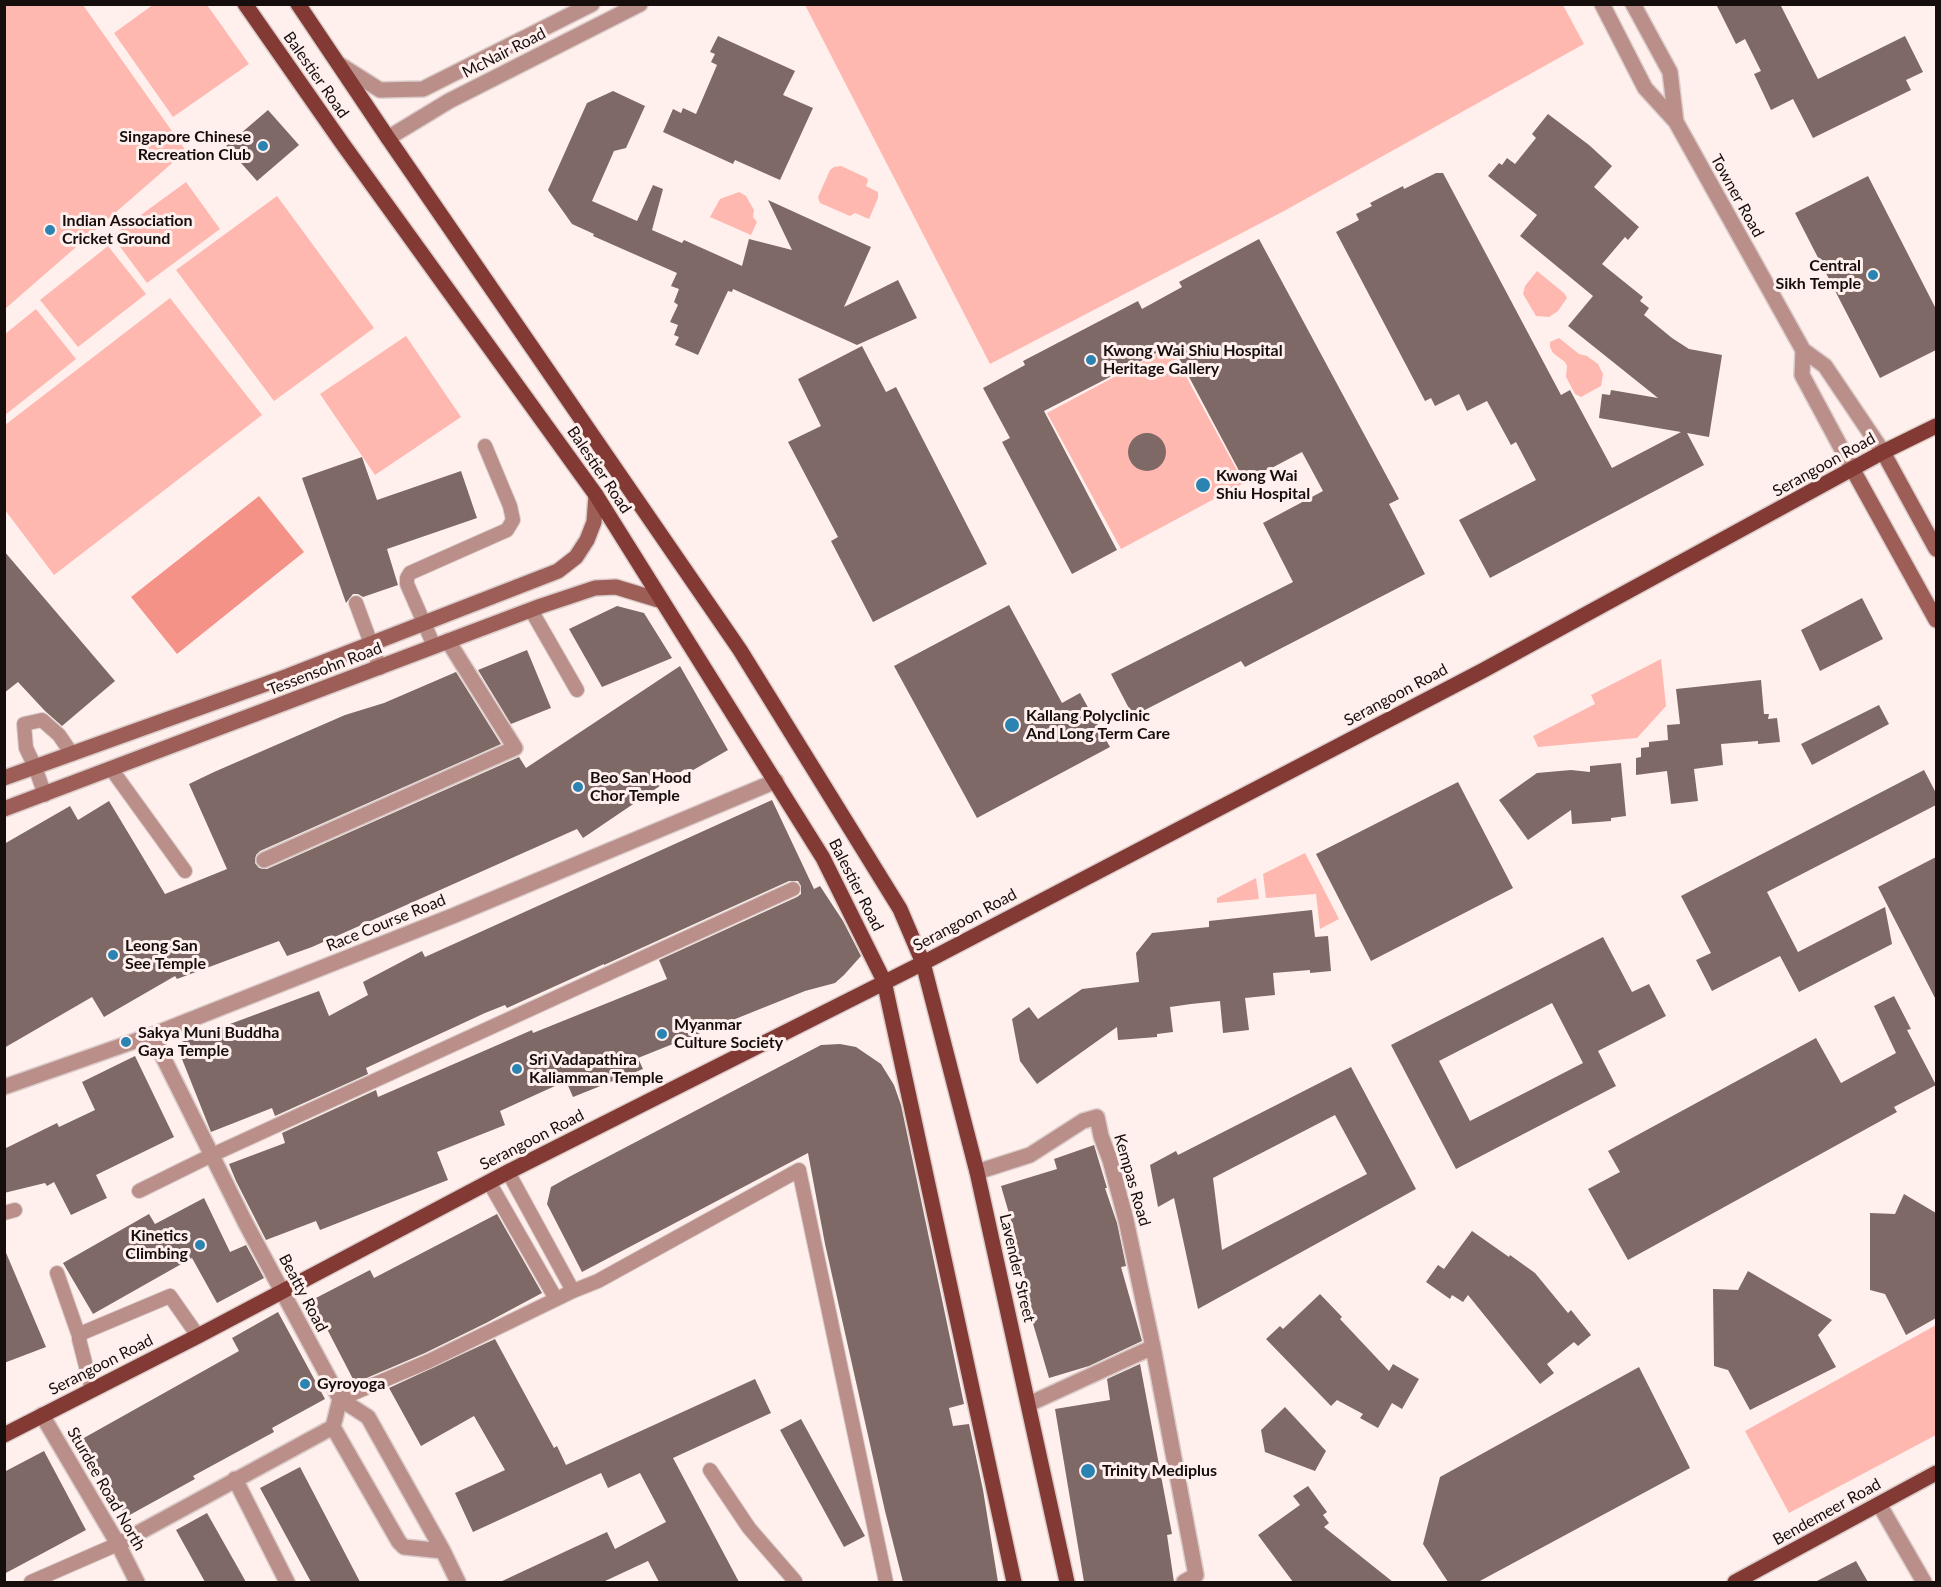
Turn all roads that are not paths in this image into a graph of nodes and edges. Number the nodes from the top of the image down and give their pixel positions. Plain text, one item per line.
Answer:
1 (245, 4) edge
2 (298, 4) edge
3 (592, 4) edge
4 (640, 4) edge
5 (1602, 4) edge
6 (1633, 4) edge
7 (339, 64) junction
8 (1676, 122) junction
9 (388, 138) junction
10 (1803, 350) junction
11 (1936, 426) edge
12 (485, 447) dead end
13 (1883, 452) junction
14 (1852, 470) junction
15 (596, 495) junction
16 (1936, 549) edge
17 (662, 601) junction
18 (356, 603) dead end
19 (531, 610) junction
20 (1936, 620) edge
21 (424, 623) junction
22 (441, 643) junction
23 (371, 644) junction
24 (380, 668) junction
25 (578, 690) dead end
26 (72, 754) junction
27 (35, 767) junction
28 (112, 770) junction
29 (4, 778) edge
30 (776, 781) junction
31 (45, 795) junction
32 (4, 809) edge
33 (264, 860) dead end
34 (185, 871) dead end
35 (793, 889) dead end
36 (923, 963) junction
37 (884, 981) junction
38 (152, 1035) junction
39 (4, 1087) edge
40 (212, 1155) junction
41 (508, 1172) junction
42 (976, 1173) junction
43 (489, 1182) junction
44 (139, 1191) dead end
45 (57, 1273) dead end
46 (281, 1291) junction
47 (573, 1291) junction
48 (556, 1299) junction
49 (79, 1336) junction
50 (198, 1336) junction
51 (1153, 1347) junction
52 (92, 1390) junction
53 (340, 1399) junction
54 (1029, 1404) junction
55 (42, 1415) junction
56 (333, 1426) junction
57 (4, 1435) edge
58 (710, 1470) dead end
59 (1936, 1473) edge
60 (235, 1479) junction
61 (1879, 1504) junction
62 (118, 1544) junction
63 (442, 1551) junction
64 (795, 1581) edge
65 (31, 1582) edge
66 (137, 1582) edge
67 (287, 1582) edge
68 (458, 1582) edge
69 (886, 1582) edge
70 (1014, 1582) edge
71 (1067, 1582) edge
72 (1184, 1582) edge
73 (1735, 1582) edge
74 (1924, 1582) edge

1 - 15 main road, Balestier Road
2 - 7 main road, Balestier Road
3 - 7 street, McNair Road
4 - 9 street, McNair Road
5 - 8 street, Towner Road
6 - 8 street, Towner Road
7 - 9 main road, Balestier Road
8 - 10 street, Towner Road
9 - 36 main road, Balestier Road
10 - 13 street, Towner Road
10 - 14 street, Towner Road
11 - 13 main road, Serangoon Road
12 - 21 lane
13 - 14 main road, Serangoon Road
13 - 16 street
14 - 20 street
14 - 36 main road, Serangoon Road
15 - 17 main road, Balestier Road
15 - 21 street, Tessensohn Road
17 - 19 street, Tessensohn Road
17 - 30 main road, Balestier Road
18 - 23 lane
19 - 22 street, Tessensohn Road
19 - 25 lane
21 - 22 lane
21 - 23 street, Tessensohn Road
22 - 24 street, Tessensohn Road
22 - 33 street
23 - 24 lane
23 - 26 street, Tessensohn Road
24 - 28 street, Tessensohn Road
26 - 27 street, Tessensohn Road
26 - 27 lane
27 - 29 street, Tessensohn Road
27 - 31 lane
28 - 31 street, Tessensohn Road
28 - 34 lane
30 - 37 main road, Balestier Road
30 - 38 street, Race Course Road
31 - 32 street, Tessensohn Road
35 - 40 lane
36 - 37 main road, Serangoon Road
36 - 42 main road, Lavender Street
37 - 41 main road, Serangoon Road
37 - 70 main road
38 - 39 street, Race Course Road
38 - 40 street, Beatty Road
40 - 44 lane
40 - 46 street, Beatty Road
41 - 43 main road, Serangoon Road
41 - 47 lane
42 - 51 street, Kempas Road
42 - 54 main road, Lavender Street
43 - 46 main road, Serangoon Road
43 - 48 lane
45 - 49 lane
46 - 50 main road, Serangoon Road
46 - 53 street, Beatty Road
47 - 48 lane
47 - 69 lane
48 - 53 lane
49 - 50 lane
49 - 52 lane
50 - 52 main road, Serangoon Road
51 - 54 street
51 - 72 street, Kempas Road
52 - 55 main road, Serangoon Road
53 - 56 street
53 - 63 street, Beatty Road
54 - 71 main road, Lavender Street
55 - 57 main road, Serangoon Road
55 - 62 street, Sturdee Road North
56 - 60 street
56 - 63 street
58 - 64 lane
59 - 61 main road, Bendemeer Road
60 - 62 street
60 - 67 street
61 - 73 main road, Bendemeer Road
61 - 74 street
62 - 65 lane
62 - 66 street, Sturdee Road North
63 - 68 street, Beatty Road

